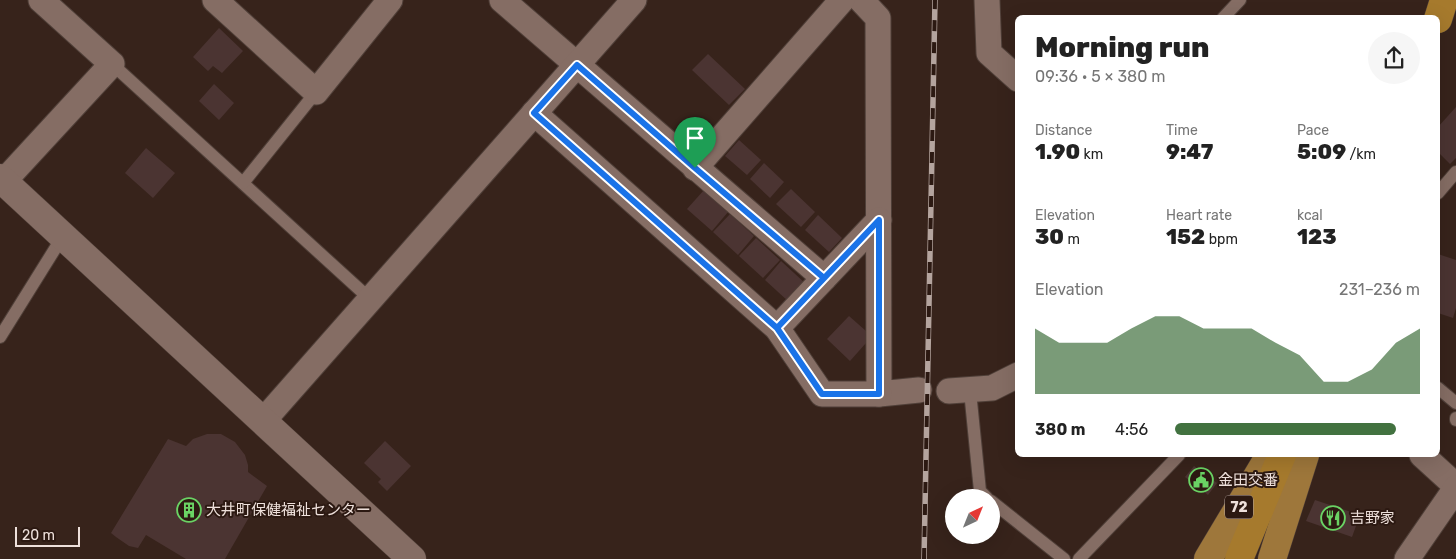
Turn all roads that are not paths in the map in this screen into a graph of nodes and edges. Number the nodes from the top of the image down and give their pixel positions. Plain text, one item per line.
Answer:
1 (41, 0) edge
2 (215, 0) edge
3 (390, 0) edge
4 (502, 0) edge
5 (634, 0) edge
6 (842, 0) edge
7 (861, 0) edge
8 (1240, 0) edge
9 (1444, 0) edge
10 (992, 4) edge
11 (1226, 15) edge
12 (1439, 15) edge
13 (112, 64) junction
14 (577, 65) junction
15 (1015, 76) edge
16 (316, 92) junction
17 (534, 113) junction
18 (695, 168) junction
19 (1456, 172) edge
20 (2, 179) edge
21 (243, 183) junction
22 (1440, 191) edge
23 (879, 220) junction
24 (63, 236) junction
25 (824, 278) junction
26 (370, 298) junction
27 (777, 328) junction
28 (0, 337) edge
29 (1015, 376) edge
30 (919, 390) dead end
31 (1440, 390) edge
32 (960, 391) joint
33 (879, 394) junction
34 (1456, 403) edge
35 (263, 421) junction
36 (1176, 457) edge
37 (1269, 457) edge
38 (1281, 457) edge
39 (1304, 457) edge
40 (1424, 457) edge
41 (1456, 487) edge
42 (980, 489) edge
43 (1000, 507) edge
44 (412, 559) edge
45 (1064, 559) edge
46 (1079, 559) edge
47 (1208, 559) edge
48 (1239, 559) edge
49 (1272, 559) edge
50 (1407, 559) edge

1 - 13 street
2 - 16 street
3 - 16 street
4 - 14 street
5 - 14 street
6 - 18 street
7 - 23 street
8 - 11 lane
9 - 12 highway
10 - 15 street
13 - 20 street
13 - 21 lane
14 - 17 street
14 - 18 street
16 - 21 lane
17 - 26 street
17 - 27 street
18 - 25 street
19 - 22 lane
20 - 24 street
21 - 26 lane
23 - 25 street
23 - 33 street
24 - 28 lane
24 - 35 street
25 - 27 street
26 - 35 street
27 - 33 street
29 - 32 street
30 - 33 street
31 - 34 lane
32 - 42 lane
35 - 44 street
36 - 46 lane
37 - 47 main road, 72
38 - 48 highway
39 - 49 main road
40 - 41 street
41 - 50 street
43 - 45 lane

